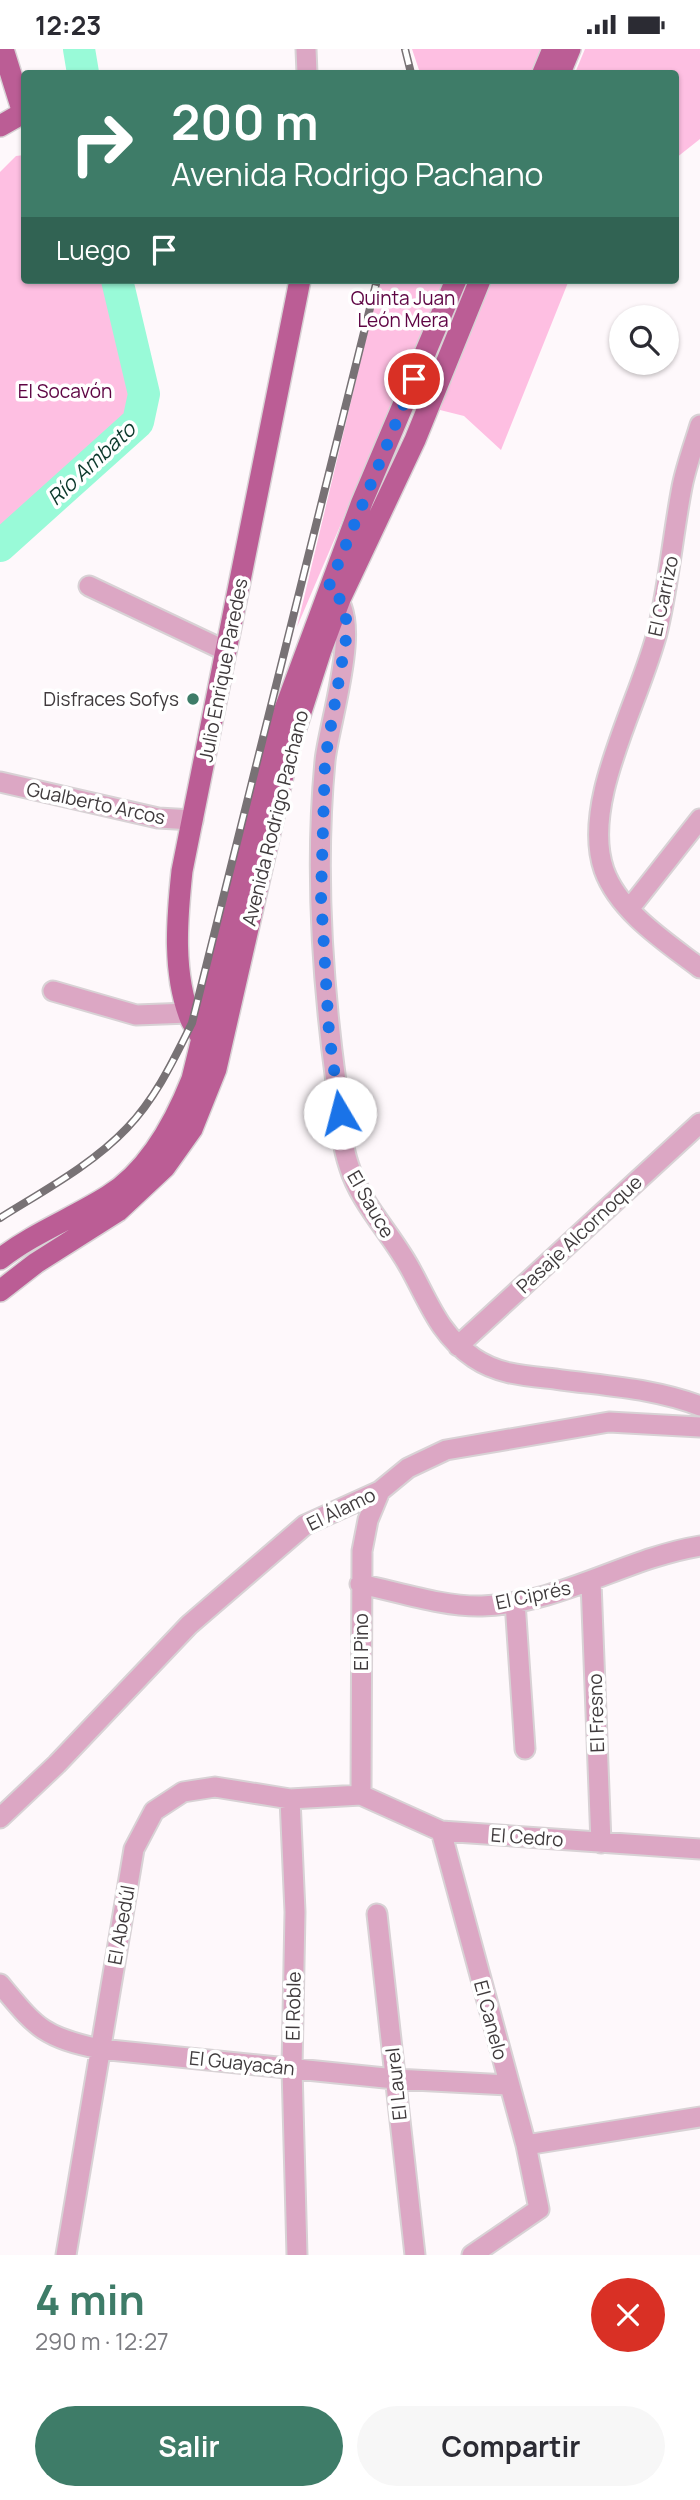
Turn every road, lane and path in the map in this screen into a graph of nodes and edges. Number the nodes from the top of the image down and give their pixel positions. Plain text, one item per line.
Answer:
1 (3, 49) edge
2 (306, 49) edge
3 (553, 49) edge
4 (570, 49) edge
5 (307, 70) edge
6 (544, 70) edge
7 (561, 70) edge
8 (21, 105) edge
9 (21, 116) edge
10 (0, 126) edge
11 (299, 284) edge
12 (454, 284) edge
13 (478, 284) edge
14 (700, 425) edge
15 (89, 586) dead end
16 (334, 595) junction
17 (226, 651) junction
18 (0, 782) edge
19 (700, 819) edge
20 (193, 820) junction
21 (630, 908) junction
22 (700, 968) edge
23 (53, 991) dead end
24 (189, 1013) junction
25 (213, 1039) junction
26 (700, 1123) edge
27 (0, 1259) edge
28 (0, 1291) edge
29 (458, 1346) junction
30 (700, 1406) edge
31 (700, 1427) edge
32 (380, 1491) junction
33 (700, 1546) edge
34 (591, 1582) junction
35 (360, 1584) junction
36 (516, 1602) junction
37 (526, 1749) dead end
38 (361, 1795) junction
39 (290, 1799) junction
40 (0, 1818) edge
41 (441, 1831) junction
42 (601, 1843) junction
43 (700, 1849) edge
44 (377, 1914) dead end
45 (0, 1984) edge
46 (100, 2049) junction
47 (292, 2068) junction
48 (395, 2079) junction
49 (508, 2085) junction
50 (700, 2117) edge
51 (526, 2145) junction
52 (66, 2255) edge
53 (297, 2255) edge
54 (415, 2255) edge
55 (472, 2255) edge

1 - 8 main road
2 - 5 street
3 - 6 main road
4 - 7 main road
9 - 10 main road
11 - 17 main road, Julio Enrique Paredes
12 - 16 main road, Avenida Rodrigo Pachano
13 - 16 main road, Avenida Rodrigo Pachano
14 - 21 street, El Carrizo
15 - 17 street
16 - 25 main road, Avenida Rodrigo Pachano
16 - 29 street, El Sauce
17 - 20 main road, Julio Enrique Paredes
18 - 20 street, Gualberto Arcos
19 - 21 street
20 - 24 main road, Julio Enrique Paredes
21 - 22 street, El Carrizo
23 - 24 street
24 - 25 main road, Julio Enrique Paredes
25 - 27 main road, Avenida Rodrigo Pachano
25 - 28 main road, Avenida Rodrigo Pachano
26 - 29 street, Pasaje Alcornoque
29 - 30 street, El Sauce
31 - 32 street, El Álamo
32 - 35 street, El Pino
32 - 40 street, El Álamo
33 - 34 street, El Ciprés
34 - 36 street, El Ciprés
34 - 42 street, El Fresno
35 - 36 street, El Ciprés
35 - 38 street, El Pino
36 - 37 street
38 - 39 street, El Abedúl
38 - 41 street, El Cedro
39 - 46 street, El Abedúl
39 - 47 street, El Roble
41 - 42 street, El Cedro
41 - 49 street, El Canelo
42 - 43 street, El Cedro
44 - 48 street, El Laurel
45 - 46 street, El Guayacán
46 - 47 street, El Guayacán
46 - 52 street, El Abedúl
47 - 48 street, El Guayacán
47 - 53 street, El Roble
48 - 49 street, El Guayacán
48 - 54 street, El Laurel
49 - 51 street, El Canelo
50 - 51 street
51 - 55 street, El Canelo

